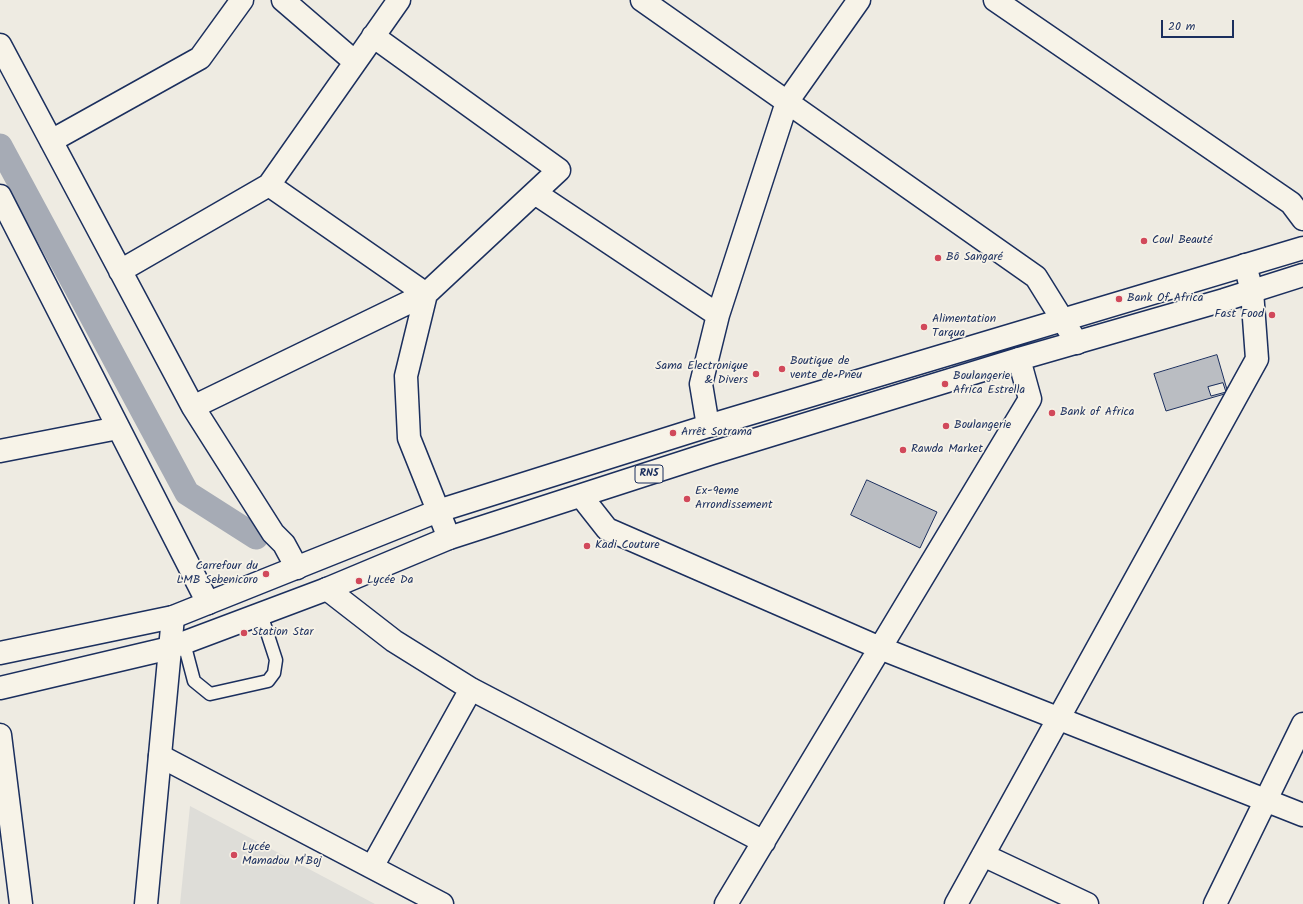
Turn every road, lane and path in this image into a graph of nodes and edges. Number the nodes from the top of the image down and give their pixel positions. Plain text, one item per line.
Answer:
1 (242, 0) edge
2 (283, 0) edge
3 (399, 0) edge
4 (642, 0) edge
5 (859, 0) edge
6 (995, 0) edge
7 (373, 36) junction
8 (0, 45) edge
9 (355, 62) junction
10 (787, 102) junction
11 (51, 141) junction
12 (269, 184) junction
13 (535, 193) junction
14 (0, 196) edge
15 (1303, 219) edge
16 (1303, 248) edge
17 (1245, 265) junction
18 (120, 271) junction
19 (1303, 274) edge
20 (1252, 291) junction
21 (426, 294) junction
22 (718, 315) junction
23 (1062, 319) junction
24 (1077, 343) junction
25 (1019, 359) junction
26 (194, 407) junction
27 (708, 426) junction
28 (118, 428) junction
29 (0, 451) edge
30 (581, 496) junction
31 (438, 511) junction
32 (449, 538) junction
33 (297, 568) junction
34 (327, 589) junction
35 (208, 603) junction
36 (261, 614) junction
37 (173, 617) junction
38 (177, 646) junction
39 (880, 648) junction
40 (0, 653) edge
41 (0, 688) edge
42 (471, 688) junction
43 (1058, 719) junction
44 (1303, 724) edge
45 (0, 735) edge
46 (160, 756) junction
47 (1266, 800) junction
48 (1303, 815) edge
49 (764, 842) junction
50 (983, 855) junction
51 (372, 867) junction
52 (21, 904) edge
53 (146, 904) edge
54 (442, 904) edge
55 (726, 904) edge
56 (956, 904) edge
57 (1087, 904) edge
58 (1215, 904) edge

1 - 11 main road
2 - 9 main road
3 - 7 main road
4 - 10 main road
5 - 10 main road
6 - 15 main road
7 - 9 main road
7 - 13 main road
8 - 11 main road
9 - 12 main road
10 - 22 main road
10 - 23 main road
11 - 18 main road
12 - 18 main road
12 - 21 main road
13 - 21 main road
13 - 22 main road
14 - 28 main road
16 - 17 main road, RN5
17 - 20 main road
17 - 23 main road, RN5
18 - 26 main road
19 - 20 main road, RN5
20 - 24 main road, RN5
20 - 43 main road
21 - 26 main road
21 - 31 main road
22 - 27 main road
23 - 24 main road
23 - 27 main road, RN5
24 - 25 main road, RN5
25 - 30 main road, RN5
25 - 39 main road
26 - 33 main road
27 - 31 main road, RN5
28 - 29 main road
28 - 35 main road
30 - 32 main road, RN5
30 - 39 main road
31 - 32 main road
31 - 33 main road, RN5
32 - 34 main road, RN5
33 - 35 main road, RN5
34 - 36 main road, RN5
34 - 42 main road
35 - 37 main road, RN5
36 - 38 main road, RN5
36 - 38 lane
37 - 38 main road
37 - 40 main road, RN5
38 - 41 main road, RN5
38 - 46 main road
39 - 43 main road
39 - 49 main road
42 - 49 main road
42 - 51 main road
43 - 47 main road
43 - 50 main road
44 - 47 main road
45 - 52 main road
46 - 51 main road
46 - 53 main road
47 - 48 main road
47 - 58 main road
49 - 55 main road
50 - 56 main road
50 - 57 main road
51 - 54 main road

